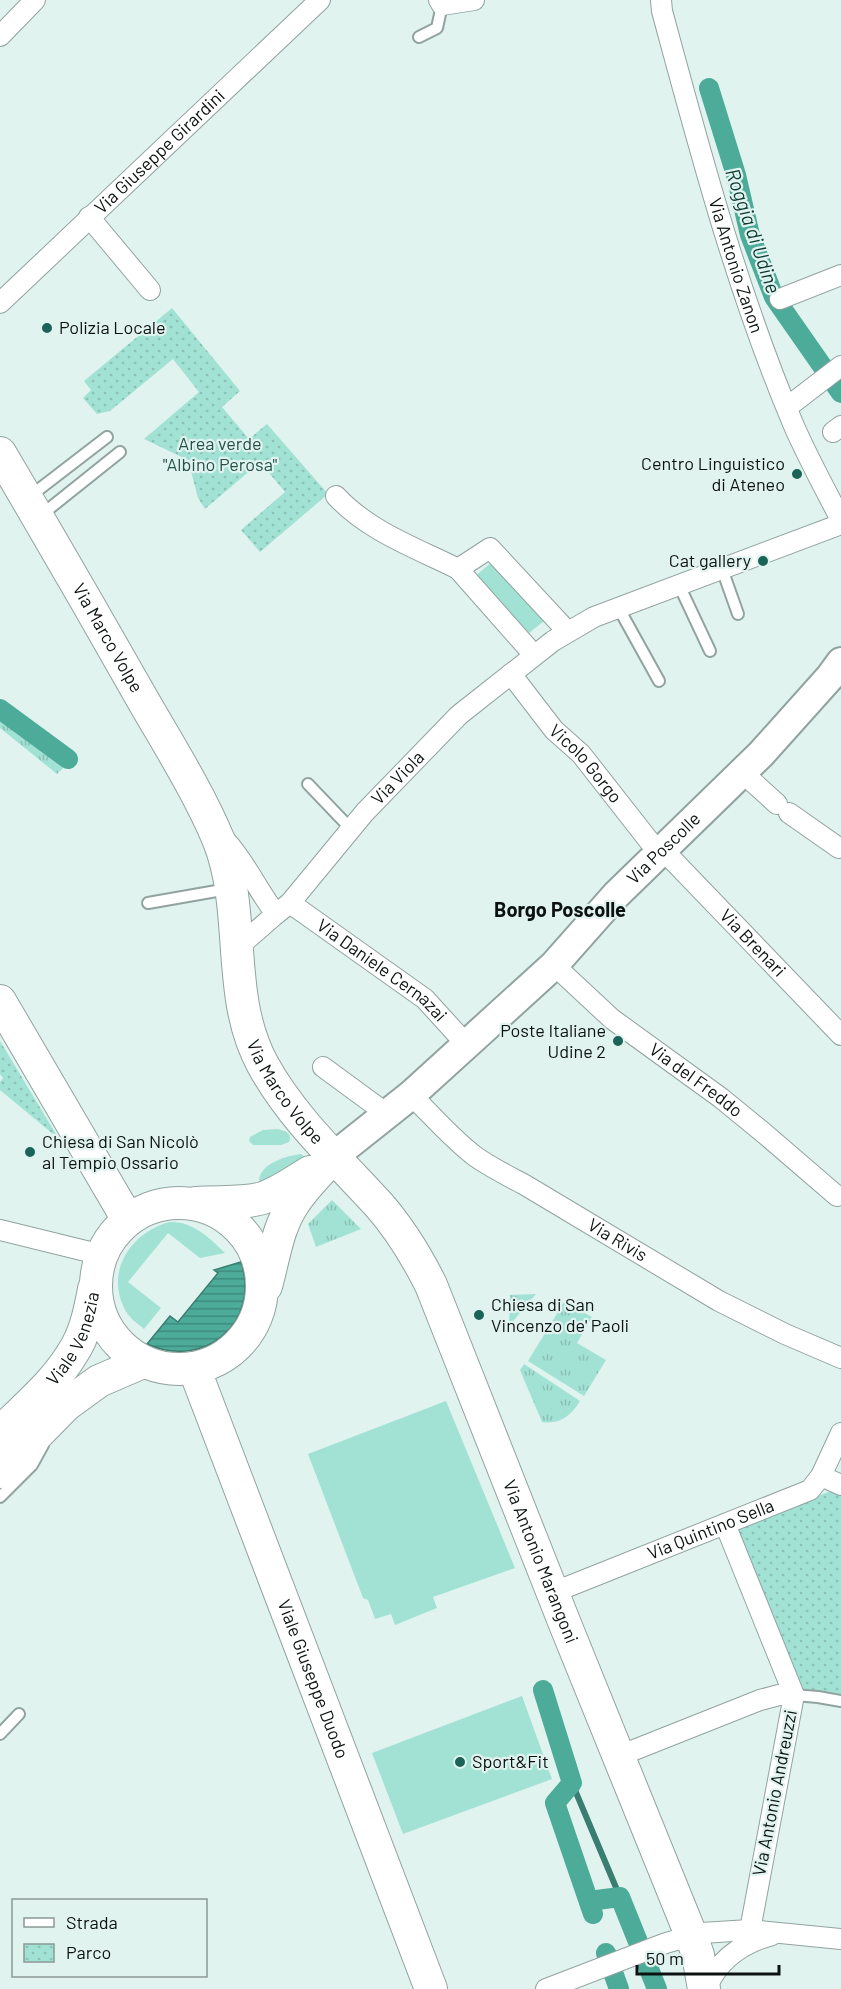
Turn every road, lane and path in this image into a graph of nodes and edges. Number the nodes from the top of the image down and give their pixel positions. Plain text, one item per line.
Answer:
1 (35, 0) edge
2 (320, 0) edge
3 (474, 0) edge
4 (661, 0) edge
5 (440, 2) edge
6 (0, 36) edge
7 (419, 38) dead end
8 (89, 217) junction
9 (841, 275) edge
10 (150, 290) dead end
11 (780, 300) dead end
12 (0, 303) edge
13 (840, 367) edge
14 (794, 402) dead end
15 (107, 437) dead end
16 (120, 452) dead end
17 (0, 453) edge
18 (336, 496) dead end
19 (32, 508) junction
20 (841, 520) edge
21 (841, 524) edge
22 (458, 569) junction
23 (722, 569) junction
24 (679, 585) junction
25 (618, 608) junction
26 (738, 614) dead end
27 (568, 632) junction
28 (710, 651) dead end
29 (534, 655) junction
30 (511, 674) junction
31 (838, 674) edge
32 (659, 681) dead end
33 (743, 773) junction
34 (308, 784) dead end
35 (211, 825) junction
36 (351, 829) junction
37 (839, 848) dead end
38 (663, 850) junction
39 (231, 888) junction
40 (148, 903) dead end
41 (283, 908) junction
42 (237, 948) junction
43 (554, 965) junction
44 (0, 1001) edge
45 (841, 1035) edge
46 (466, 1044) junction
47 (323, 1067) dead end
48 (411, 1095) junction
49 (387, 1114) junction
50 (333, 1157) junction
51 (837, 1196) dead end
52 (178, 1204) junction
53 (128, 1218) junction
54 (0, 1230) edge
55 (99, 1266) junction
56 (259, 1310) junction
57 (841, 1358) edge
58 (143, 1362) junction
59 (194, 1368) junction
60 (45, 1406) junction
61 (0, 1410) edge
62 (0, 1433) edge
63 (841, 1434) edge
64 (0, 1472) edge
65 (821, 1476) junction
66 (841, 1485) edge
67 (0, 1497) edge
68 (725, 1524) junction
69 (552, 1593) junction
70 (794, 1695) junction
71 (841, 1701) edge
72 (19, 1714) dead end
73 (0, 1734) edge
74 (619, 1756) junction
75 (750, 1930) junction
76 (780, 1933) junction
77 (691, 1935) junction
78 (841, 1939) edge
79 (431, 1989) edge
80 (546, 1989) edge
81 (705, 1989) edge

1 - 6 street
2 - 8 street, Via Giuseppe Girardini
3 - 5 street
4 - 20 street, Via Antonio Zanon
5 - 7 lane
8 - 10 street
8 - 12 street, Via Giuseppe Girardini
9 - 11 street
13 - 14 street
15 - 19 lane
16 - 19 lane
17 - 19 main road, Via Marco Volpe
18 - 22 street
19 - 35 main road, Via Marco Volpe
21 - 23 street, Via Viola
22 - 27 street
22 - 29 street
23 - 24 street, Via Viola
23 - 26 lane
24 - 25 street, Via Viola
24 - 28 lane
25 - 27 street, Via Viola
25 - 32 lane
27 - 29 street, Via Viola
29 - 30 street, Via Viola
30 - 36 street, Via Viola
30 - 38 street, Vicolo Gorgo
31 - 33 street, Via Poscolle
33 - 37 street
33 - 38 street, Via Poscolle
34 - 36 lane
35 - 39 main road, Via Marco Volpe
35 - 41 street, Via Marco Volpe
36 - 41 street, Via Viola
38 - 43 street, Via Poscolle
38 - 45 street, Via Brenari
39 - 40 lane
39 - 42 main road, Via Marco Volpe
41 - 42 street
41 - 46 street, Via Daniele Cernazai
42 - 50 main road, Via Marco Volpe
43 - 46 street, Via Poscolle
43 - 51 street, Via del Freddo
44 - 53 main road
46 - 48 street, Via Poscolle
47 - 49 street
48 - 49 street, Via Poscolle
48 - 57 street, Via Rivis
49 - 50 street, Via Poscolle
50 - 52 main road
50 - 56 main road
50 - 69 main road, Via Antonio Marangoni
52 - 53 main road
52 - 56 main road
53 - 55 main road
54 - 55 street
55 - 58 main road
55 - 60 main road, Viale Venezia
56 - 59 main road
58 - 59 main road
58 - 60 main road, Viale Venezia
59 - 79 main road, Viale Giuseppe Duodo
60 - 61 street, Viale Venezia
60 - 62 main road, Viale Venezia
60 - 64 main road, Viale Venezia
60 - 67 lane, Viale Venezia
63 - 65 street, Via Quintino Sella
65 - 66 street
65 - 68 street, Via Quintino Sella
68 - 69 street, Via Quintino Sella
68 - 70 street, Via Antonio Andreuzzi
69 - 74 main road, Via Antonio Marangoni
70 - 71 lane
70 - 74 street
70 - 75 street, Via Antonio Andreuzzi
72 - 73 lane
74 - 77 main road, Via Antonio Marangoni
75 - 76 street
75 - 77 street
76 - 78 street
76 - 81 street
77 - 80 street
77 - 81 main road, Via Antonio Marangoni

